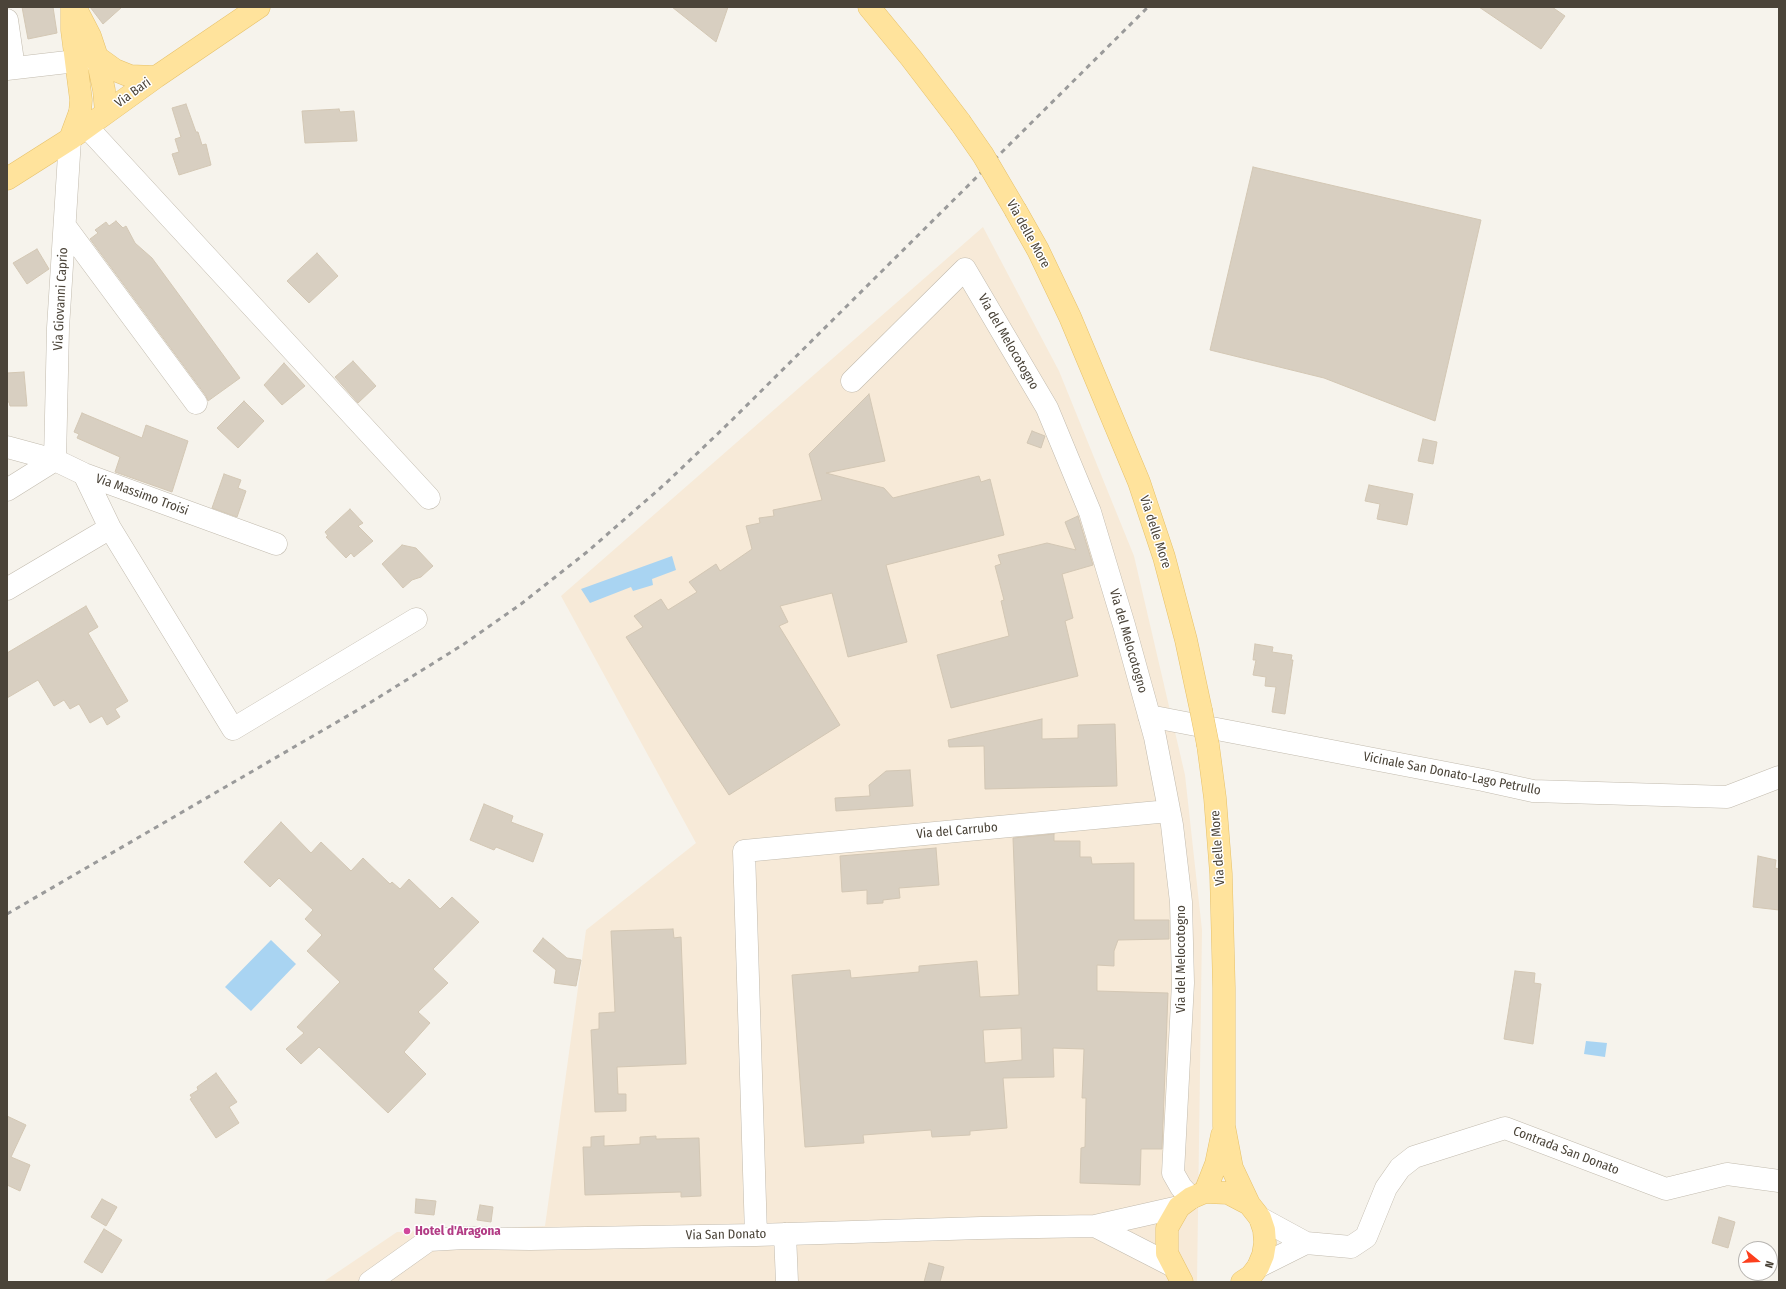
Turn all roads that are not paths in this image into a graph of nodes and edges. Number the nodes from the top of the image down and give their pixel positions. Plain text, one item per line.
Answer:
1 (72, 7) edge
2 (75, 7) edge
3 (259, 7) edge
4 (869, 7) edge
5 (7, 20) edge
6 (98, 57) junction
7 (76, 61) junction
8 (42, 65) junction
9 (11, 68) edge
10 (156, 77) junction
11 (79, 85) junction
12 (106, 112) junction
13 (79, 126) junction
14 (7, 179) edge
15 (65, 226) junction
16 (852, 381) dead end
17 (196, 403) dead end
18 (7, 448) edge
19 (55, 460) junction
20 (84, 474) junction
21 (7, 490) edge
22 (429, 498) dead end
23 (110, 528) junction
24 (276, 544) dead end
25 (7, 589) edge
26 (416, 620) dead end
27 (1149, 716) junction
28 (1779, 777) edge
29 (1169, 811) junction
30 (1224, 1126) junction
31 (1779, 1181) edge
32 (1192, 1199) junction
33 (1254, 1211) junction
34 (1095, 1226) junction
35 (785, 1234) junction
36 (756, 1235) junction
37 (1306, 1243) junction
38 (1180, 1276) edge
39 (1250, 1277) edge
40 (370, 1282) edge
41 (787, 1282) edge

1 - 7 main road
2 - 6 main road
3 - 10 main road, Via Bari
4 - 30 main road, Via delle More, bridge
5 - 9 street
6 - 7 street
6 - 10 main road
6 - 12 main road
7 - 8 street
7 - 11 main road
8 - 9 street
8 - 11 street
10 - 12 main road, Via Bari
11 - 12 main road
11 - 13 main road
12 - 13 main road, Via Bari
13 - 14 main road, Via Bari
13 - 15 street, Via Giovanni Caprio
13 - 22 street
15 - 17 street
15 - 19 street, Via Giovanni Caprio
16 - 27 street, Via del Melocotogno
18 - 19 street, Via Massimo Troisi
19 - 20 street, Via Massimo Troisi
19 - 21 street
20 - 23 street
20 - 24 street, Via Massimo Troisi
23 - 25 street
23 - 26 street
27 - 28 street, Vicinale San Donato-Lago Petrullo
27 - 29 street, Via del Melocotogno
29 - 32 street, Via del Melocotogno
29 - 36 street, Via del Carrubo
30 - 32 main road
30 - 33 main road
31 - 37 street, Contrada San Donato
32 - 33 main road
32 - 34 street, Via San Donato
32 - 38 main road
33 - 37 street
33 - 39 main road
34 - 35 street, Via San Donato
34 - 38 street
35 - 36 street, Via San Donato
35 - 41 street
36 - 40 street, Via San Donato
37 - 39 street

